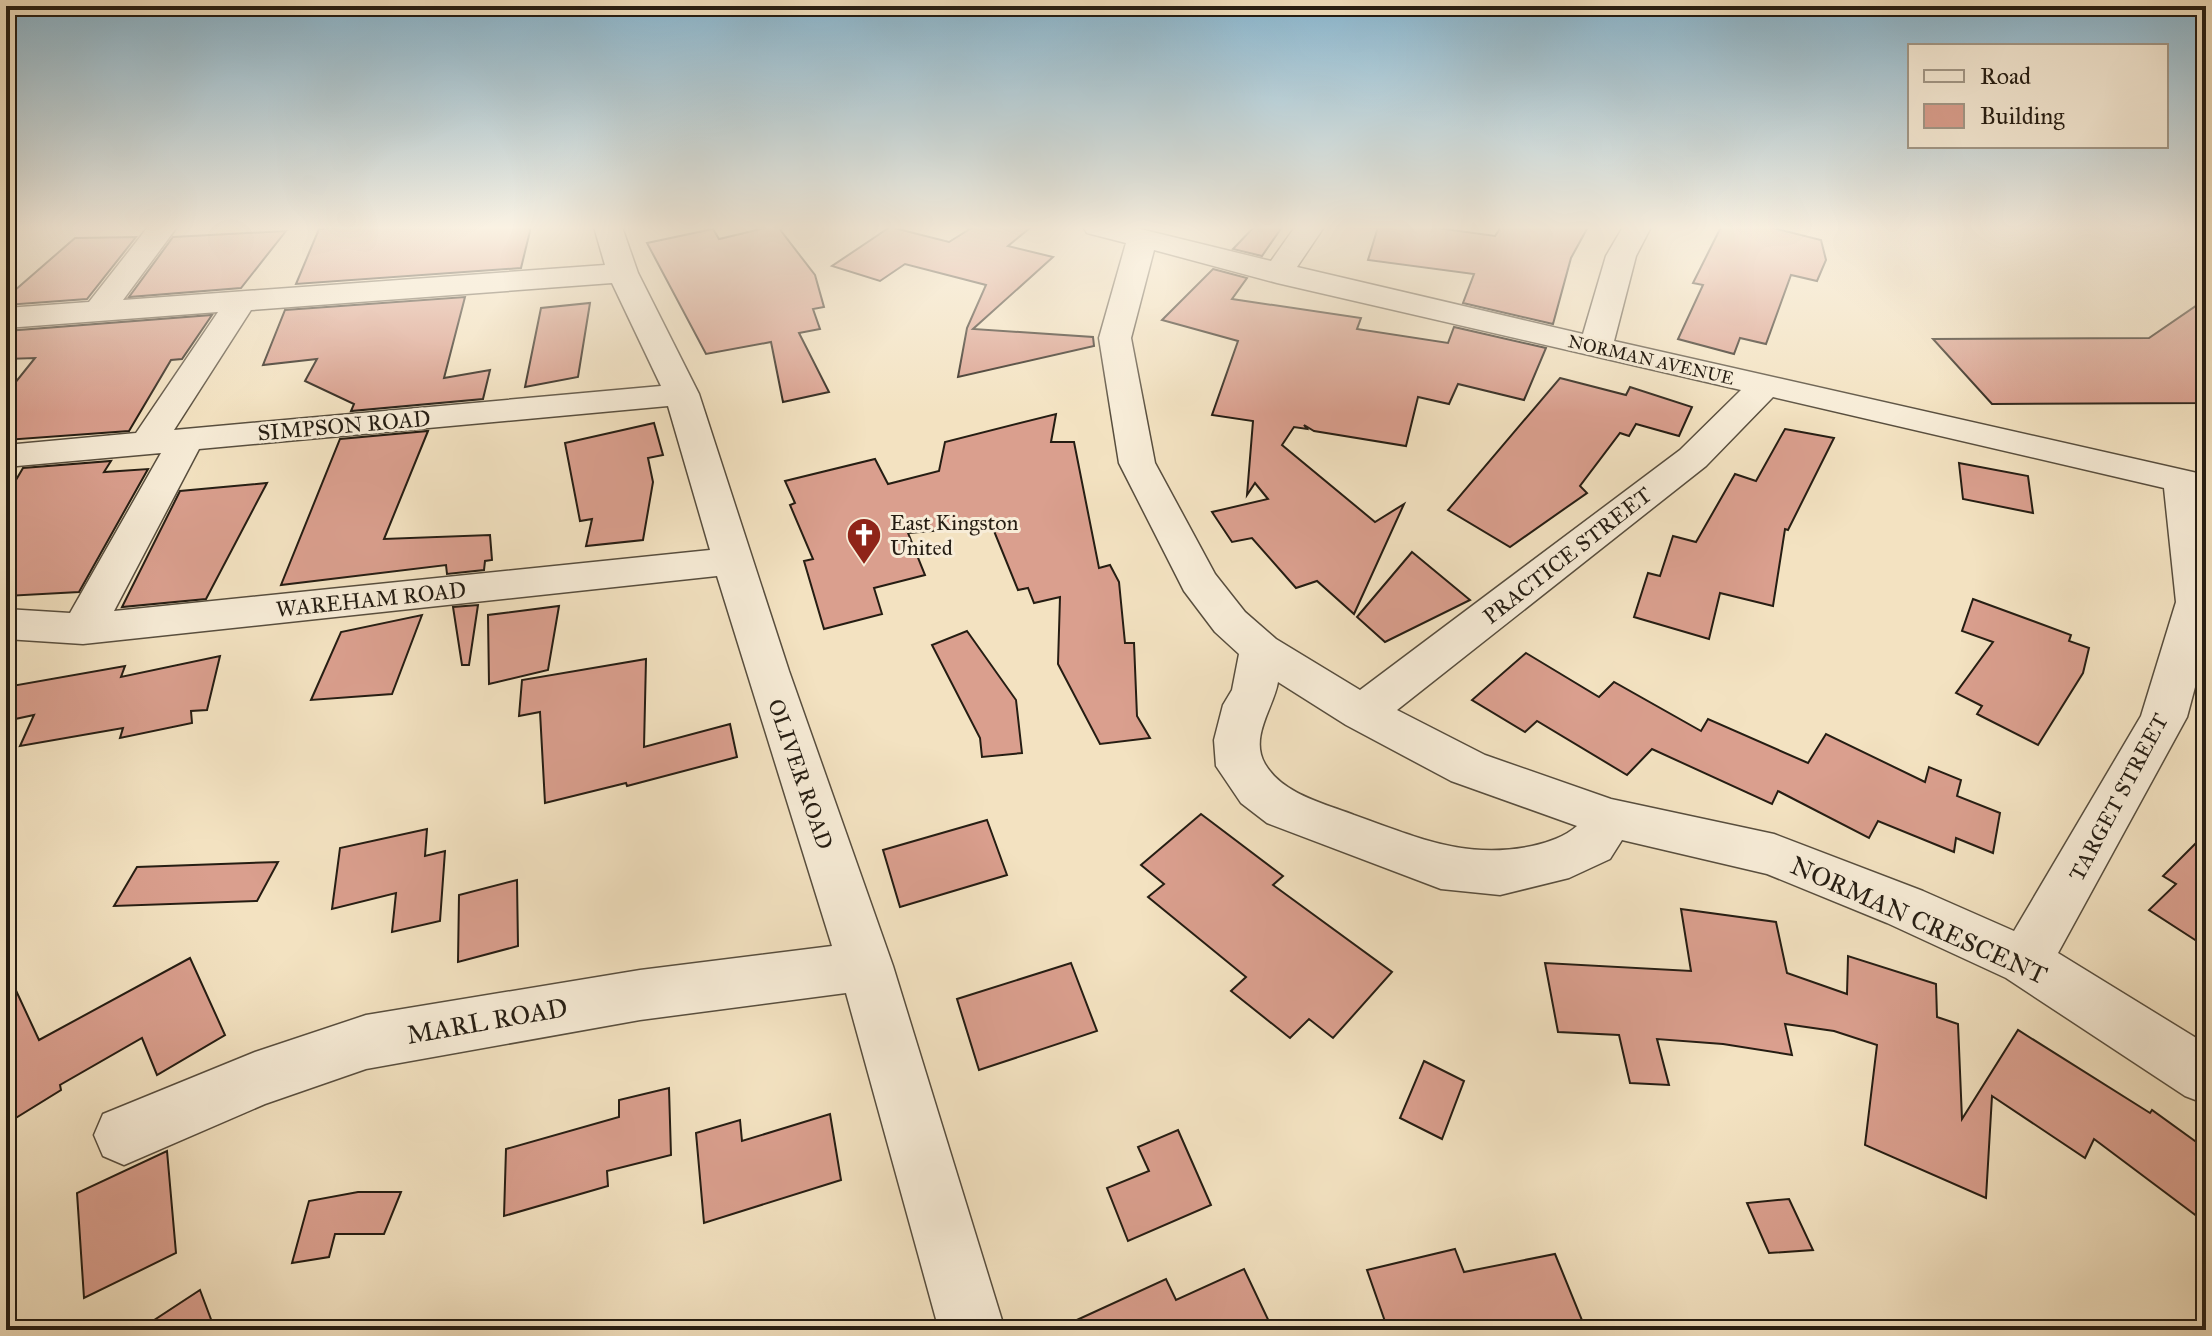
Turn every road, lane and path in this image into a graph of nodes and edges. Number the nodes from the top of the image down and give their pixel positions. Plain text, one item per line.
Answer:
1 (115, 289) edge
2 (407, 289) edge
3 (631, 289) edge
4 (1128, 289) edge
5 (1349, 289) edge
6 (1612, 289) edge
7 (240, 302) junction
8 (99, 311) junction
9 (6, 318) edge
10 (1596, 347) junction
11 (1764, 387) junction
12 (682, 394) junction
13 (167, 441) junction
14 (6, 456) edge
15 (2194, 484) edge
16 (735, 561) junction
17 (6, 624) edge
18 (83, 629) junction
19 (1261, 650) junction
20 (1362, 713) junction
21 (1610, 818) junction
22 (2025, 961) junction
23 (866, 966) junction
24 (2206, 1076) edge
25 (124, 1135) dead end
26 (972, 1330) edge

1 - 8 street
2 - 7 street
3 - 12 street, OLIVER ROAD
4 - 19 street, NORMAN CRESCENT
5 - 10 street, NORMAN AVENUE
6 - 10 street
7 - 8 street
7 - 13 street
8 - 9 street
10 - 11 street, NORMAN AVENUE
11 - 15 street, NORMAN AVENUE
11 - 20 street, PRACTICE STREET
12 - 13 street, SIMPSON ROAD
12 - 16 street, OLIVER ROAD
13 - 14 street, SIMPSON ROAD
13 - 18 street
15 - 22 street, TARGET STREET
16 - 18 street, WAREHAM ROAD
16 - 23 street, OLIVER ROAD
17 - 18 street, WAREHAM ROAD
19 - 20 street, NORMAN CRESCENT
19 - 21 street
20 - 21 street, NORMAN CRESCENT
21 - 22 street, NORMAN CRESCENT
22 - 24 street, NORMAN CRESCENT
23 - 25 street, MARL ROAD
23 - 26 street, OLIVER ROAD

